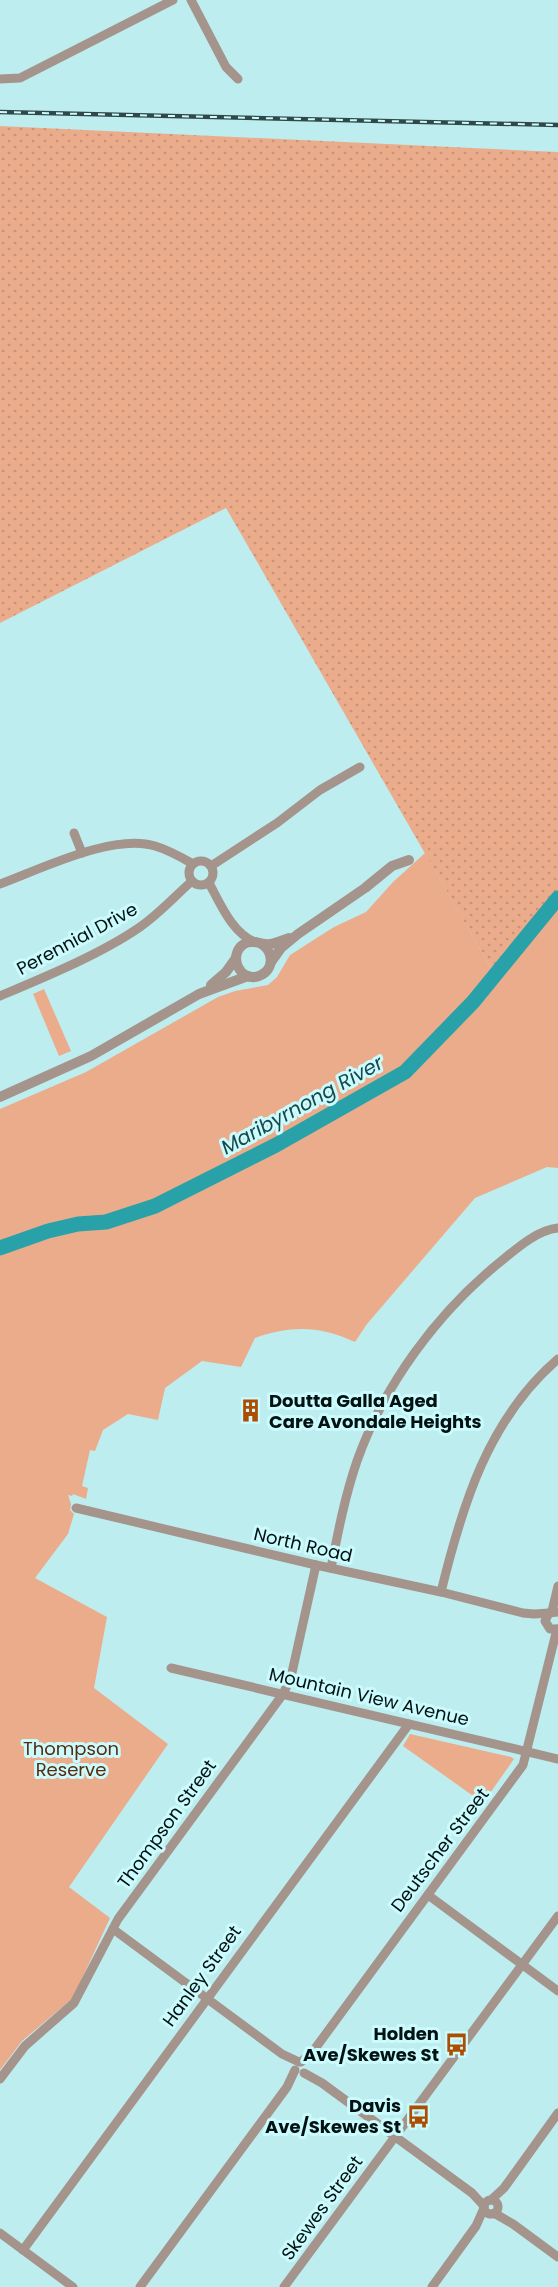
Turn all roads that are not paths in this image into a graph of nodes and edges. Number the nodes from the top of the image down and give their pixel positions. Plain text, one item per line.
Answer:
1 (173, 0) edge
2 (191, 0) edge
3 (0, 79) edge
4 (238, 79) dead end
5 (360, 767) dead end
6 (74, 832) dead end
7 (82, 854) junction
8 (409, 860) dead end
9 (193, 864) junction
10 (212, 866) junction
11 (192, 881) junction
12 (209, 883) junction
13 (0, 884) edge
14 (226, 913) junction
15 (298, 934) junction
16 (257, 942) junction
17 (236, 955) junction
18 (271, 962) junction
19 (248, 976) junction
20 (199, 994) junction
21 (0, 996) edge
22 (0, 1097) edge
23 (558, 1228) edge
24 (558, 1359) edge
25 (76, 1508) dead end
26 (316, 1565) junction
27 (331, 1568) junction
28 (557, 1589) edge
29 (441, 1592) junction
30 (553, 1619) edge
31 (171, 1668) dead end
32 (283, 1694) junction
33 (409, 1724) junction
34 (528, 1752) junction
35 (558, 1759) edge
36 (428, 1895) junction
37 (558, 1916) edge
38 (113, 1929) junction
39 (523, 1965) junction
40 (558, 1991) edge
41 (206, 1998) junction
42 (301, 2068) junction
43 (0, 2079) edge
44 (558, 2113) edge
45 (395, 2137) junction
46 (491, 2207) junction
47 (0, 2233) edge
48 (23, 2250) junction
49 (558, 2257) edge
50 (74, 2287) edge
51 (140, 2287) edge
52 (284, 2287) edge
53 (432, 2287) edge

1 - 3 street
2 - 4 street
5 - 10 street
6 - 7 street
7 - 9 street
7 - 13 street
8 - 15 street
9 - 10 street
9 - 11 street
10 - 12 street
11 - 12 street
11 - 21 street, Perennial Drive
12 - 14 street
14 - 16 street
14 - 17 street
15 - 16 street
15 - 18 street
16 - 17 street
16 - 18 street
17 - 19 street
17 - 20 street
18 - 19 street
19 - 20 street
20 - 22 street
23 - 27 street
24 - 29 street
25 - 26 street, North Road
26 - 27 street, North Road
26 - 32 street, Thompson Street
27 - 29 street, North Road
28 - 30 street, Deutscher Street
29 - 30 street, North Road
30 - 34 street, Deutscher Street
31 - 32 street, Mountain View Avenue
32 - 33 street, Mountain View Avenue
32 - 38 street, Thompson Street
33 - 34 street, Mountain View Avenue
33 - 41 street, Hanley Street
34 - 35 street, Mountain View Avenue
34 - 36 street, Deutscher Street
36 - 39 street
36 - 42 street, Deutscher Street
37 - 39 street, Skewes Street
38 - 41 street
38 - 43 street, Thompson Street
39 - 40 street
39 - 45 street, Skewes Street
41 - 42 street
41 - 48 street, Hanley Street
42 - 45 street
42 - 51 street, Deutscher Street
44 - 46 street
45 - 46 street
45 - 52 street, Skewes Street
46 - 49 street
46 - 53 street
47 - 48 street
48 - 50 street

